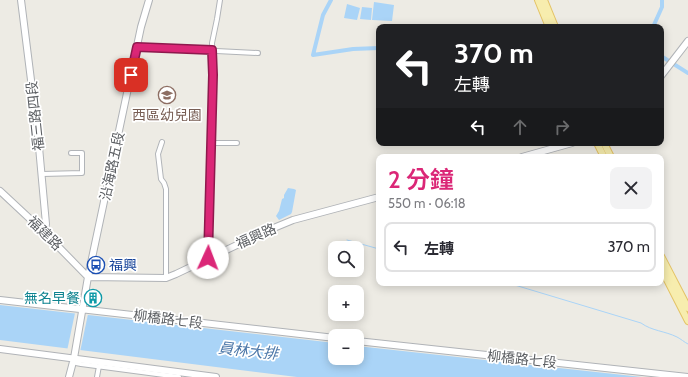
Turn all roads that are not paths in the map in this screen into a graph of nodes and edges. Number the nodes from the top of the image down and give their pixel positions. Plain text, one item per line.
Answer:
1 (22, 0) edge
2 (149, 0) edge
3 (220, 0) edge
4 (538, 0) edge
5 (544, 0) edge
6 (548, 24) edge
7 (554, 24) edge
8 (688, 41) edge
9 (137, 47) junction
10 (212, 50) junction
11 (258, 52) dead end
12 (664, 72) edge
13 (162, 142) dead end
14 (212, 143) junction
15 (237, 143) dead end
16 (561, 146) edge
17 (71, 153) dead end
18 (533, 154) edge
19 (42, 174) junction
20 (0, 191) edge
21 (376, 198) edge
22 (44, 232) junction
23 (208, 258) junction
24 (664, 262) edge
25 (664, 274) edge
26 (88, 276) junction
27 (166, 278) junction
28 (0, 300) edge
29 (688, 308) edge
30 (82, 311) junction
31 (688, 320) edge
32 (328, 337) edge
33 (364, 342) edge
34 (0, 348) edge
35 (74, 358) junction
36 (99, 366) junction
37 (69, 377) edge
38 (97, 377) edge
39 (179, 377) edge
40 (216, 377) edge
41 (688, 377) edge

1 - 19 street, 福三路四段
2 - 9 street, 沿海路五段
3 - 10 street
4 - 6 main road
5 - 7 main road
8 - 12 street
9 - 10 street
9 - 26 street, 沿海路五段
10 - 11 street
10 - 14 street
13 - 27 street
14 - 15 street
14 - 23 street
16 - 18 street
17 - 19 street
19 - 22 street, 福三路四段
20 - 22 street, 福建路
21 - 23 street, 福興路
22 - 26 street, 福建路
23 - 27 street, 福興路
24 - 29 main road
25 - 31 main road
26 - 27 street, 福興路
26 - 30 street, 沿海路五段
28 - 30 street, 柳橋路七段
30 - 32 street, 柳橋路七段
30 - 35 street, 沿海路五段
33 - 41 street, 柳橋路七段
34 - 35 street
35 - 36 street
35 - 37 street
35 - 40 street
36 - 38 street
36 - 39 street

